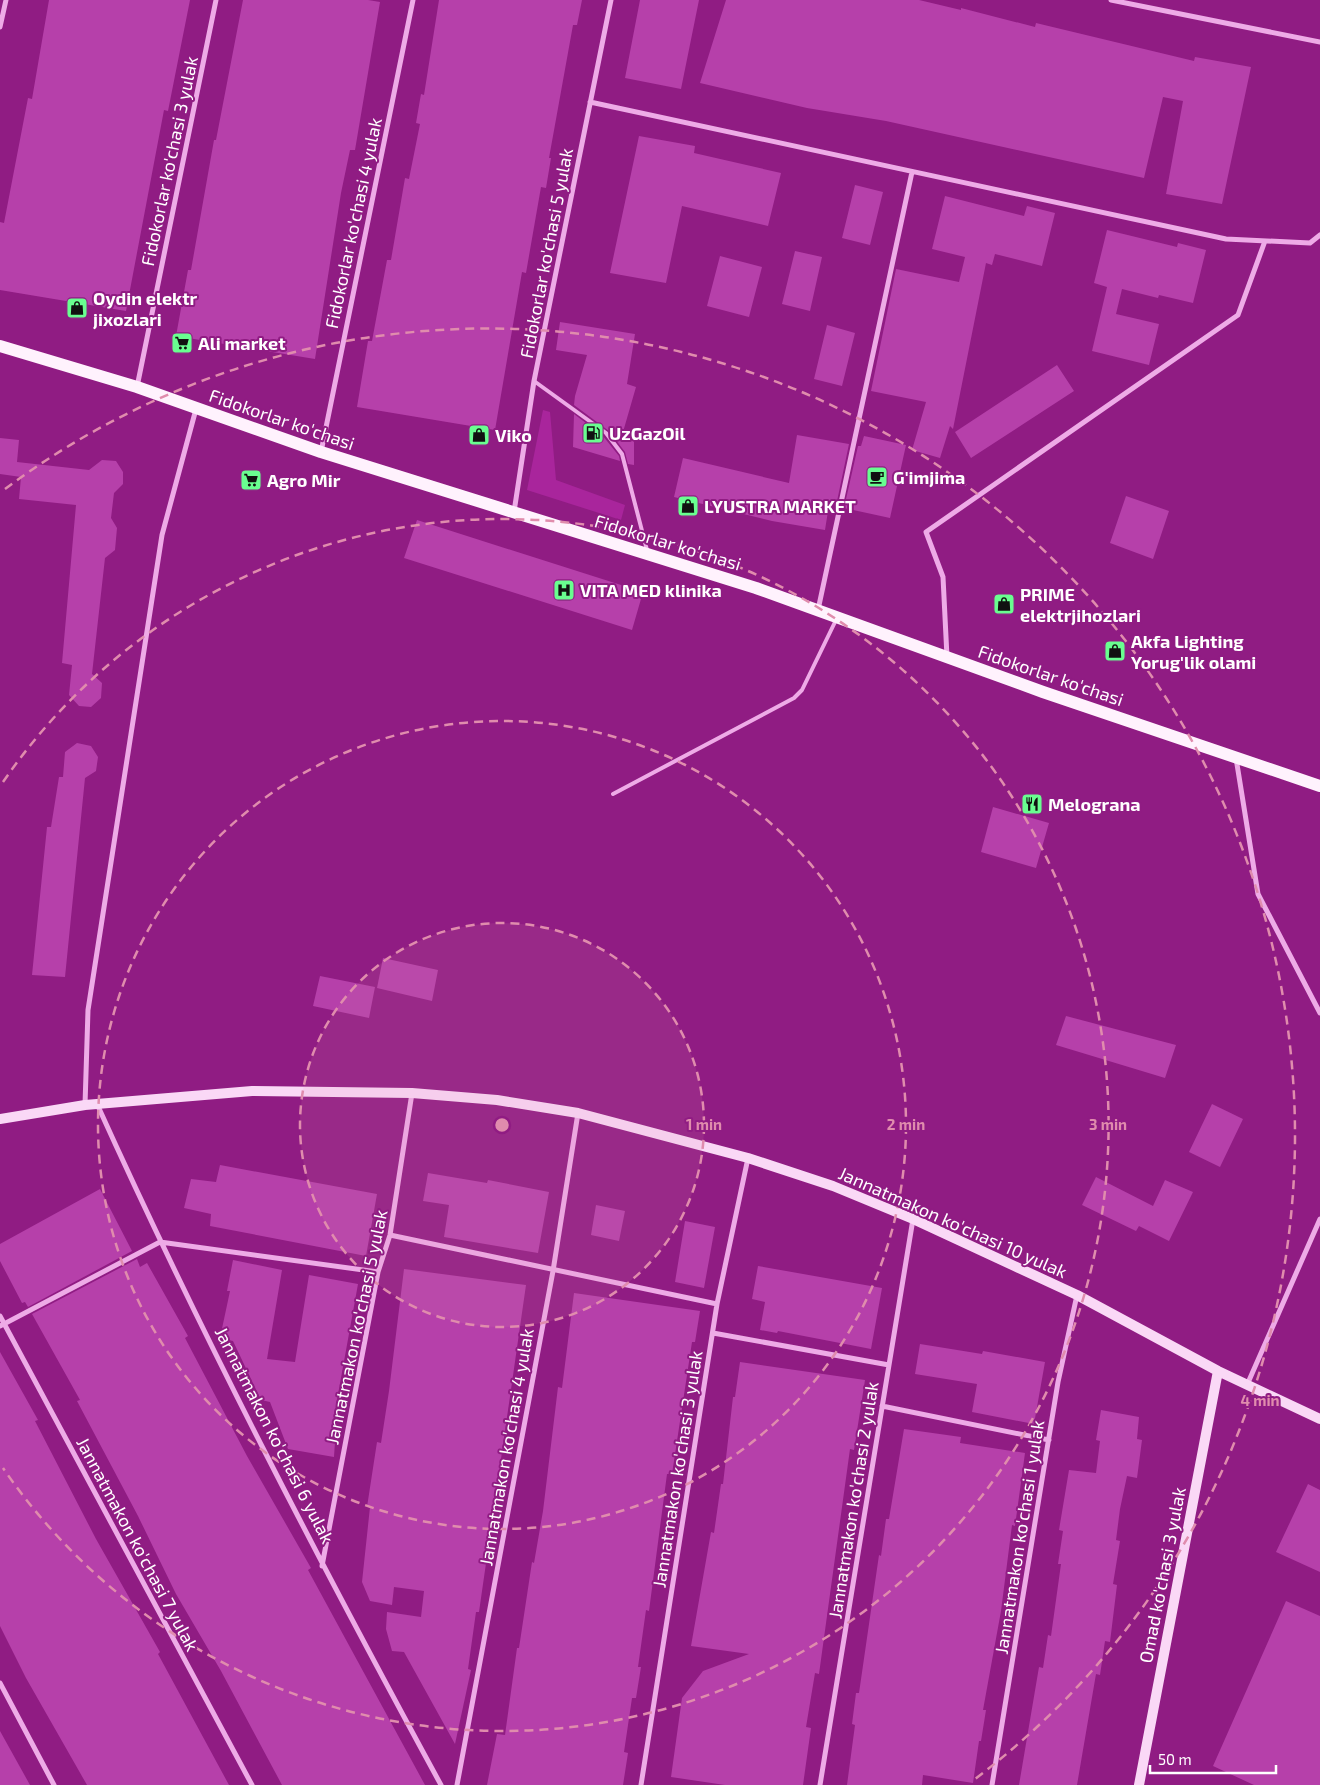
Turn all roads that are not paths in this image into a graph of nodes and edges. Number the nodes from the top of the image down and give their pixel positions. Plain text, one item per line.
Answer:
1 (6, 0) edge
2 (216, 0) edge
3 (413, 0) edge
4 (611, 0) edge
5 (1111, 0) edge
6 (0, 27) edge
7 (1320, 42) edge
8 (590, 102) junction
9 (912, 172) junction
10 (1320, 235) edge
11 (1265, 241) junction
12 (0, 346) edge
13 (534, 380) junction
14 (137, 387) junction
15 (197, 407) junction
16 (321, 452) junction
17 (514, 512) junction
18 (648, 554) junction
19 (818, 610) junction
20 (837, 618) junction
21 (947, 657) junction
22 (1236, 757) junction
23 (1320, 786) edge
24 (613, 794) dead end
25 (1320, 1012) edge
26 (412, 1093) junction
27 (97, 1104) junction
28 (85, 1105) junction
29 (578, 1113) junction
30 (0, 1119) edge
31 (748, 1158) junction
32 (913, 1219) junction
33 (1320, 1219) edge
34 (390, 1235) junction
35 (160, 1242) junction
36 (552, 1271) junction
37 (378, 1272) junction
38 (1077, 1295) junction
39 (718, 1304) junction
40 (0, 1316) edge
41 (2, 1325) edge
42 (713, 1333) junction
43 (888, 1365) junction
44 (1218, 1371) junction
45 (1247, 1384) junction
46 (882, 1406) junction
47 (1320, 1419) edge
48 (1048, 1440) junction
49 (322, 1566) junction
50 (0, 1683) edge
51 (54, 1785) edge
52 (252, 1785) edge
53 (440, 1785) edge
54 (457, 1785) edge
55 (641, 1785) edge
56 (820, 1785) edge
57 (992, 1785) edge
58 (1139, 1785) edge

1 - 6 street
2 - 14 street, Fidokorlar ko'chasi 3 yulak
3 - 16 street, Fidokorlar ko'chasi 4 yulak
4 - 8 street, Fidokorlar ko'chasi 5 yulak
5 - 7 street
8 - 9 street
8 - 13 street, Fidokorlar ko'chasi 5 yulak
9 - 11 street
9 - 19 street
10 - 11 street
11 - 21 street
12 - 14 main road, Fidokorlar ko'chasi
13 - 17 street, Fidokorlar ko'chasi 5 yulak
13 - 18 lane
14 - 15 main road, Fidokorlar ko'chasi
15 - 16 main road, Fidokorlar ko'chasi
15 - 28 street
16 - 17 main road, Fidokorlar ko'chasi
17 - 18 main road, Fidokorlar ko'chasi
18 - 19 main road, Fidokorlar ko'chasi
19 - 20 main road, Fidokorlar ko'chasi
20 - 21 main road, Fidokorlar ko'chasi
20 - 24 lane
21 - 22 main road, Fidokorlar ko'chasi
22 - 23 main road, Fidokorlar ko'chasi
22 - 25 street
26 - 27 street, Jannatmakon ko'chasi 10 yulak
26 - 29 street, Jannatmakon ko'chasi 10 yulak
26 - 34 street, Jannatmakon ko'chasi 5 yulak
27 - 28 street
27 - 35 street, Jannatmakon ko'chasi 6 yulak
28 - 30 street
29 - 31 street, Jannatmakon ko'chasi 10 yulak
29 - 36 street, Jannatmakon ko'chasi 4 yulak
31 - 32 street, Jannatmakon ko'chasi 10 yulak
31 - 39 street, Jannatmakon ko'chasi 3 yulak
32 - 38 street, Jannatmakon ko'chasi 10 yulak
32 - 43 street, Jannatmakon ko'chasi 2 yulak
33 - 45 street
34 - 36 street
34 - 37 street, Jannatmakon ko'chasi 5 yulak
35 - 37 street
35 - 41 street
35 - 49 street, Jannatmakon ko'chasi 6 yulak
36 - 39 street
36 - 54 street, Jannatmakon ko'chasi 4 yulak
37 - 49 street, Jannatmakon ko'chasi 5 yulak
38 - 44 street, Jannatmakon ko'chasi 10 yulak
38 - 48 street, Jannatmakon ko'chasi 1 yulak
39 - 42 street, Jannatmakon ko'chasi 3 yulak
40 - 41 street, Jannatmakon ko'chasi 7 yulak
41 - 52 street, Jannatmakon ko'chasi 7 yulak
42 - 43 street
42 - 55 street, Jannatmakon ko'chasi 3 yulak
43 - 46 street, Jannatmakon ko'chasi 2 yulak
44 - 45 street, Jannatmakon ko'chasi 10 yulak
44 - 58 street, Omad ko'chasi 3 yulak
45 - 47 street, Jannatmakon ko'chasi 10 yulak
46 - 48 street
46 - 56 street, Jannatmakon ko'chasi 2 yulak
48 - 57 street, Jannatmakon ko'chasi 1 yulak
49 - 53 street, Jannatmakon ko'chasi 6 yulak
50 - 51 street

